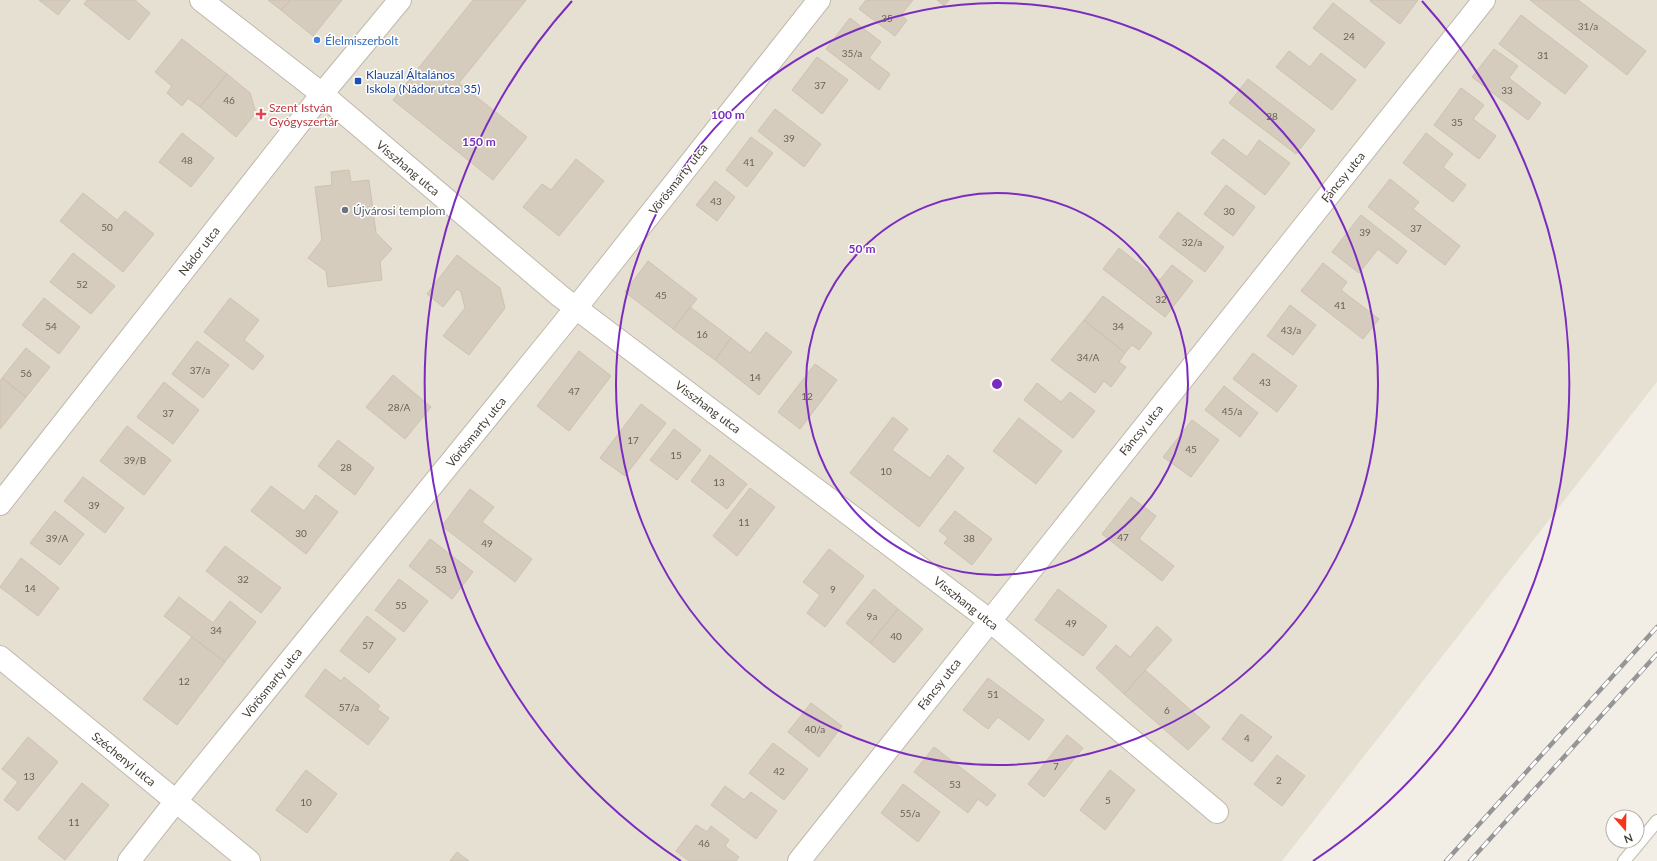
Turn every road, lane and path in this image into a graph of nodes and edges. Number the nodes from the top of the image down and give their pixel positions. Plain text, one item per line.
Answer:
1 (201, 0) edge
2 (400, 0) edge
3 (819, 0) edge
4 (1484, 0) edge
5 (322, 94) junction
6 (576, 308) junction
7 (0, 504) edge
8 (989, 620) junction
9 (0, 657) edge
10 (176, 801) junction
11 (1217, 812) dead end
12 (1657, 821) edge
13 (129, 861) edge
14 (248, 861) edge
15 (799, 861) edge
16 (1624, 861) edge

1 - 5 street, Visszhang utca
2 - 5 street, Nádor utca
3 - 6 street, Vörösmarty utca
4 - 8 street, Fáncsy utca
5 - 6 street, Visszhang utca
5 - 7 street, Nádor utca
6 - 8 street, Visszhang utca
6 - 10 street, Vörösmarty utca
8 - 11 street, Visszhang utca
8 - 15 street, Fáncsy utca
9 - 10 street, Széchenyi utca
10 - 13 street, Vörösmarty utca
10 - 14 street, Széchenyi utca
12 - 16 lane

